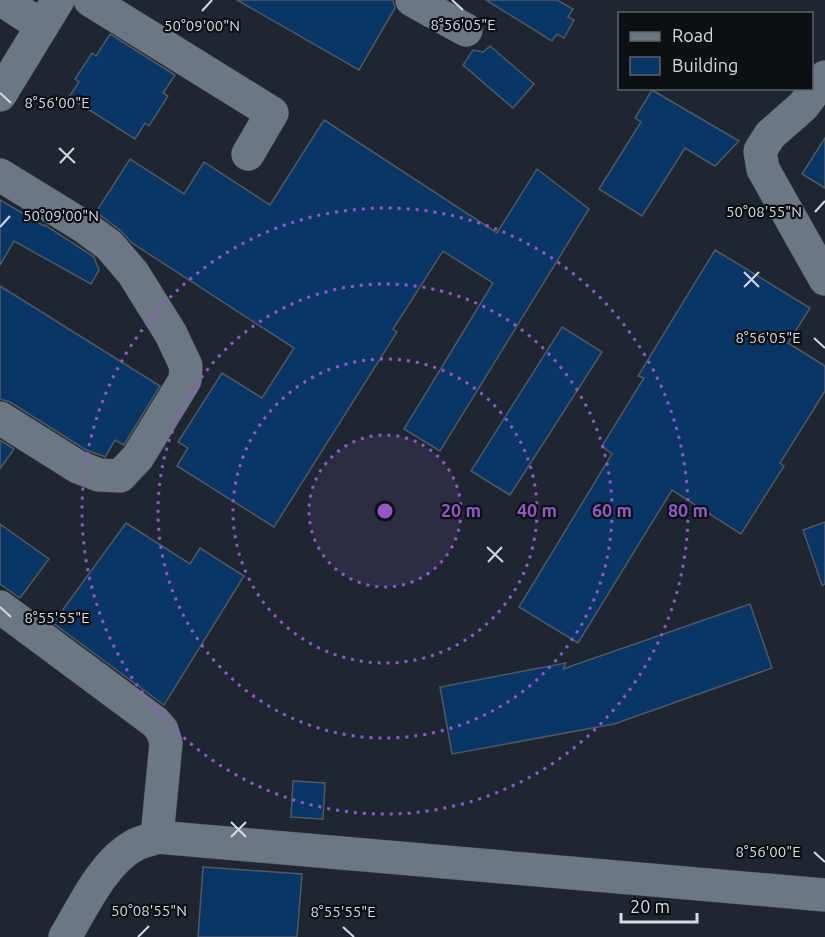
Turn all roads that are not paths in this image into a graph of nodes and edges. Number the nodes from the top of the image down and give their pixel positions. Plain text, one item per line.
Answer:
1 (2, 0) edge
2 (90, 0) edge
3 (412, 0) edge
4 (50, 13) edge
5 (466, 30) dead end
6 (825, 77) edge
7 (0, 95) edge
8 (248, 154) dead end
9 (0, 176) edge
10 (825, 279) edge
11 (0, 418) edge
12 (0, 607) edge
13 (157, 837) junction
14 (825, 895) edge
15 (65, 937) edge

1 - 4 street
2 - 8 street
3 - 5 street
4 - 7 street
6 - 10 street
9 - 11 street
12 - 13 street
13 - 14 street
13 - 15 street

